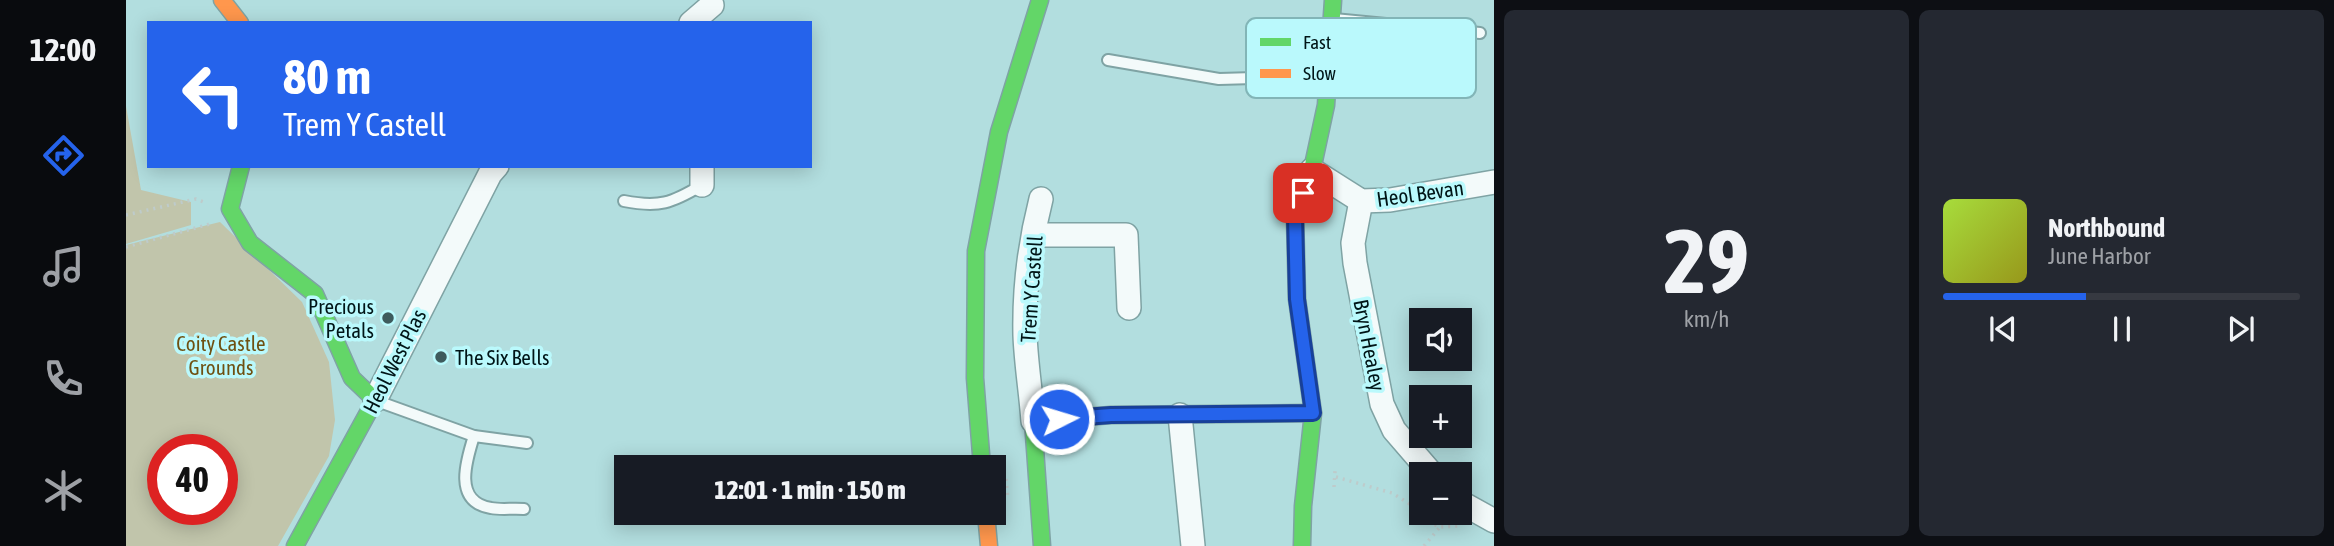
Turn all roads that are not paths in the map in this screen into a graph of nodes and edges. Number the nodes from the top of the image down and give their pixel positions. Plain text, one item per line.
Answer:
1 (222, 0) edge
2 (1040, 0) edge
3 (1333, 0) edge
4 (715, 3) edge
5 (1332, 18) edge
6 (238, 21) edge
7 (693, 21) edge
8 (1476, 33) edge
9 (1480, 33) dead end
10 (1108, 60) dead end
11 (1246, 78) edge
12 (1326, 98) edge
13 (241, 168) edge
14 (486, 169) edge
15 (1312, 170) junction
16 (702, 176) edge
17 (1494, 182) edge
18 (1041, 199) dead end
19 (624, 201) dead end
20 (1361, 201) junction
21 (1034, 236) junction
22 (1129, 308) dead end
23 (375, 400) junction
24 (1313, 413) junction
25 (1180, 415) junction
26 (1033, 421) junction
27 (474, 436) junction
28 (527, 443) dead end
29 (981, 455) edge
30 (1422, 462) edge
31 (1472, 508) edge
32 (524, 509) dead end
33 (1494, 520) edge
34 (987, 525) edge
35 (295, 546) edge
36 (989, 546) edge
37 (1042, 546) edge
38 (1193, 546) edge
39 (1302, 546) edge

1 - 6 street
2 - 29 street
3 - 5 street
4 - 7 street
8 - 9 lane
10 - 11 lane
12 - 15 street
13 - 23 street
14 - 23 street, Heol West Plas
15 - 20 street, Heol Bevan
15 - 24 street
16 - 19 lane
17 - 20 street, Heol Bevan
18 - 21 street, Trem Y Castell
20 - 30 street, Bryn Healey
21 - 22 street
21 - 26 street, Trem Y Castell
23 - 27 lane
23 - 35 street, Heol West Plas
24 - 25 street
24 - 39 street
25 - 26 street
25 - 38 street
26 - 37 street, Trem Y Castell
27 - 28 lane
27 - 32 lane
31 - 33 street
34 - 36 street

